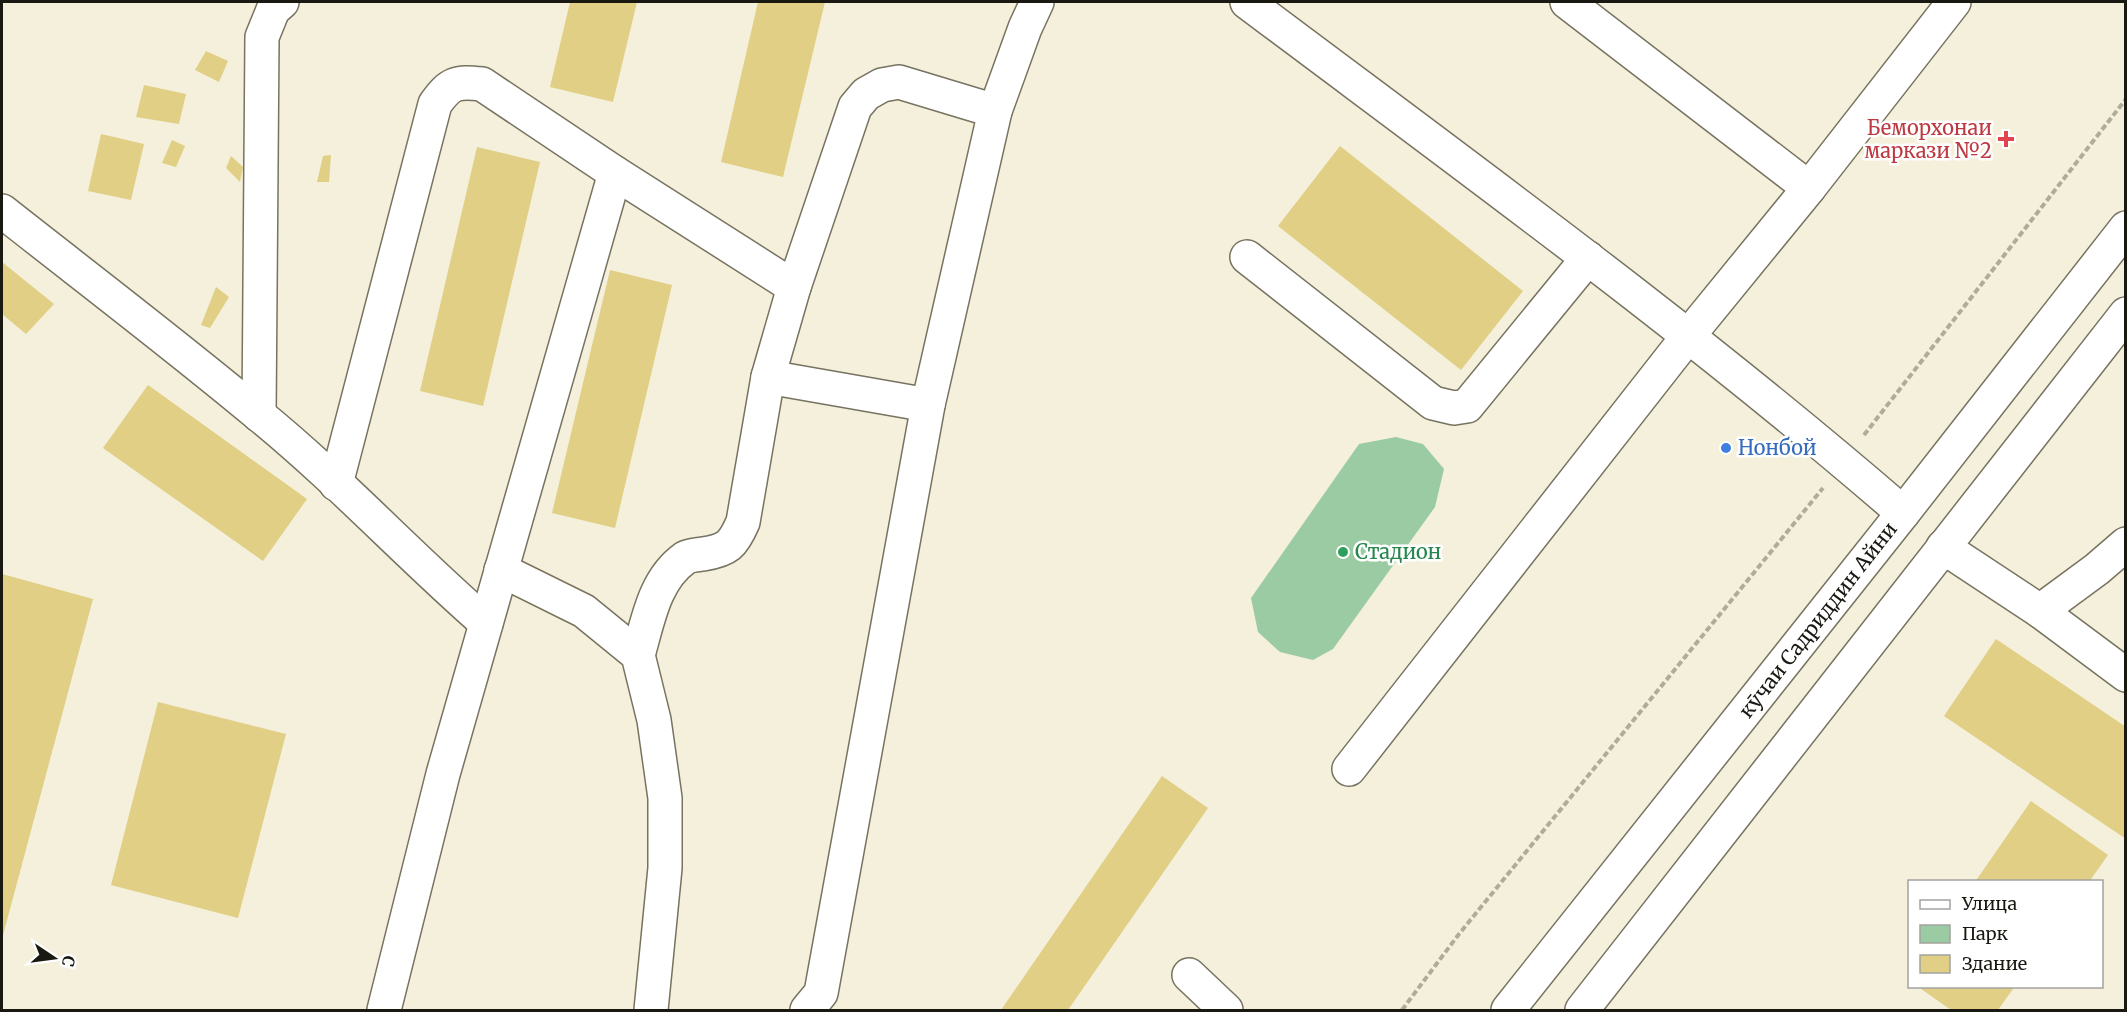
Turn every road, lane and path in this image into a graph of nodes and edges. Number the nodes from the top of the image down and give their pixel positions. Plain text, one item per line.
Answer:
1 (282, 2) edge
2 (1037, 2) edge
3 (1247, 2) edge
4 (1567, 2) edge
5 (1954, 2) edge
6 (2126, 99) edge
7 (995, 111) junction
8 (615, 172) junction
9 (1809, 188) junction
10 (2, 211) edge
11 (2126, 228) edge
12 (1247, 257) dead end
13 (1588, 258) junction
14 (794, 287) junction
15 (2126, 314) edge
16 (1689, 335) junction
17 (768, 377) junction
18 (928, 405) junction
19 (260, 415) junction
20 (1844, 462) junction
21 (336, 484) junction
22 (1902, 513) junction
23 (2126, 544) edge
24 (1943, 547) junction
25 (501, 570) junction
26 (2040, 611) junction
27 (486, 623) junction
28 (638, 655) junction
29 (2126, 675) edge
30 (1349, 769) dead end
31 (1190, 975) dead end
32 (654, 1010) edge
33 (384, 1011) edge
34 (807, 1011) edge
35 (1226, 1011) edge
36 (1402, 1011) edge
37 (1508, 1011) edge
38 (1582, 1011) edge

1 - 19 main road
2 - 7 main road
3 - 13 main road
4 - 9 main road
5 - 9 main road
6 - 20 path
7 - 14 main road
7 - 18 main road
8 - 14 main road
8 - 21 main road
8 - 25 main road
9 - 16 main road
10 - 19 main road
11 - 22 main road, кӯчаи Садриддин Айни
12 - 13 main road
13 - 16 main road
14 - 17 main road
15 - 24 main road
16 - 20 main road
16 - 30 main road
17 - 18 main road
17 - 28 main road
18 - 34 main road
19 - 21 main road
20 - 22 main road
20 - 36 path
21 - 27 main road
22 - 37 main road, кӯчаи Садриддин Айни
23 - 26 main road
24 - 26 main road
24 - 38 main road
25 - 27 main road
25 - 28 main road
26 - 29 main road
27 - 33 main road
28 - 32 main road
31 - 35 main road

